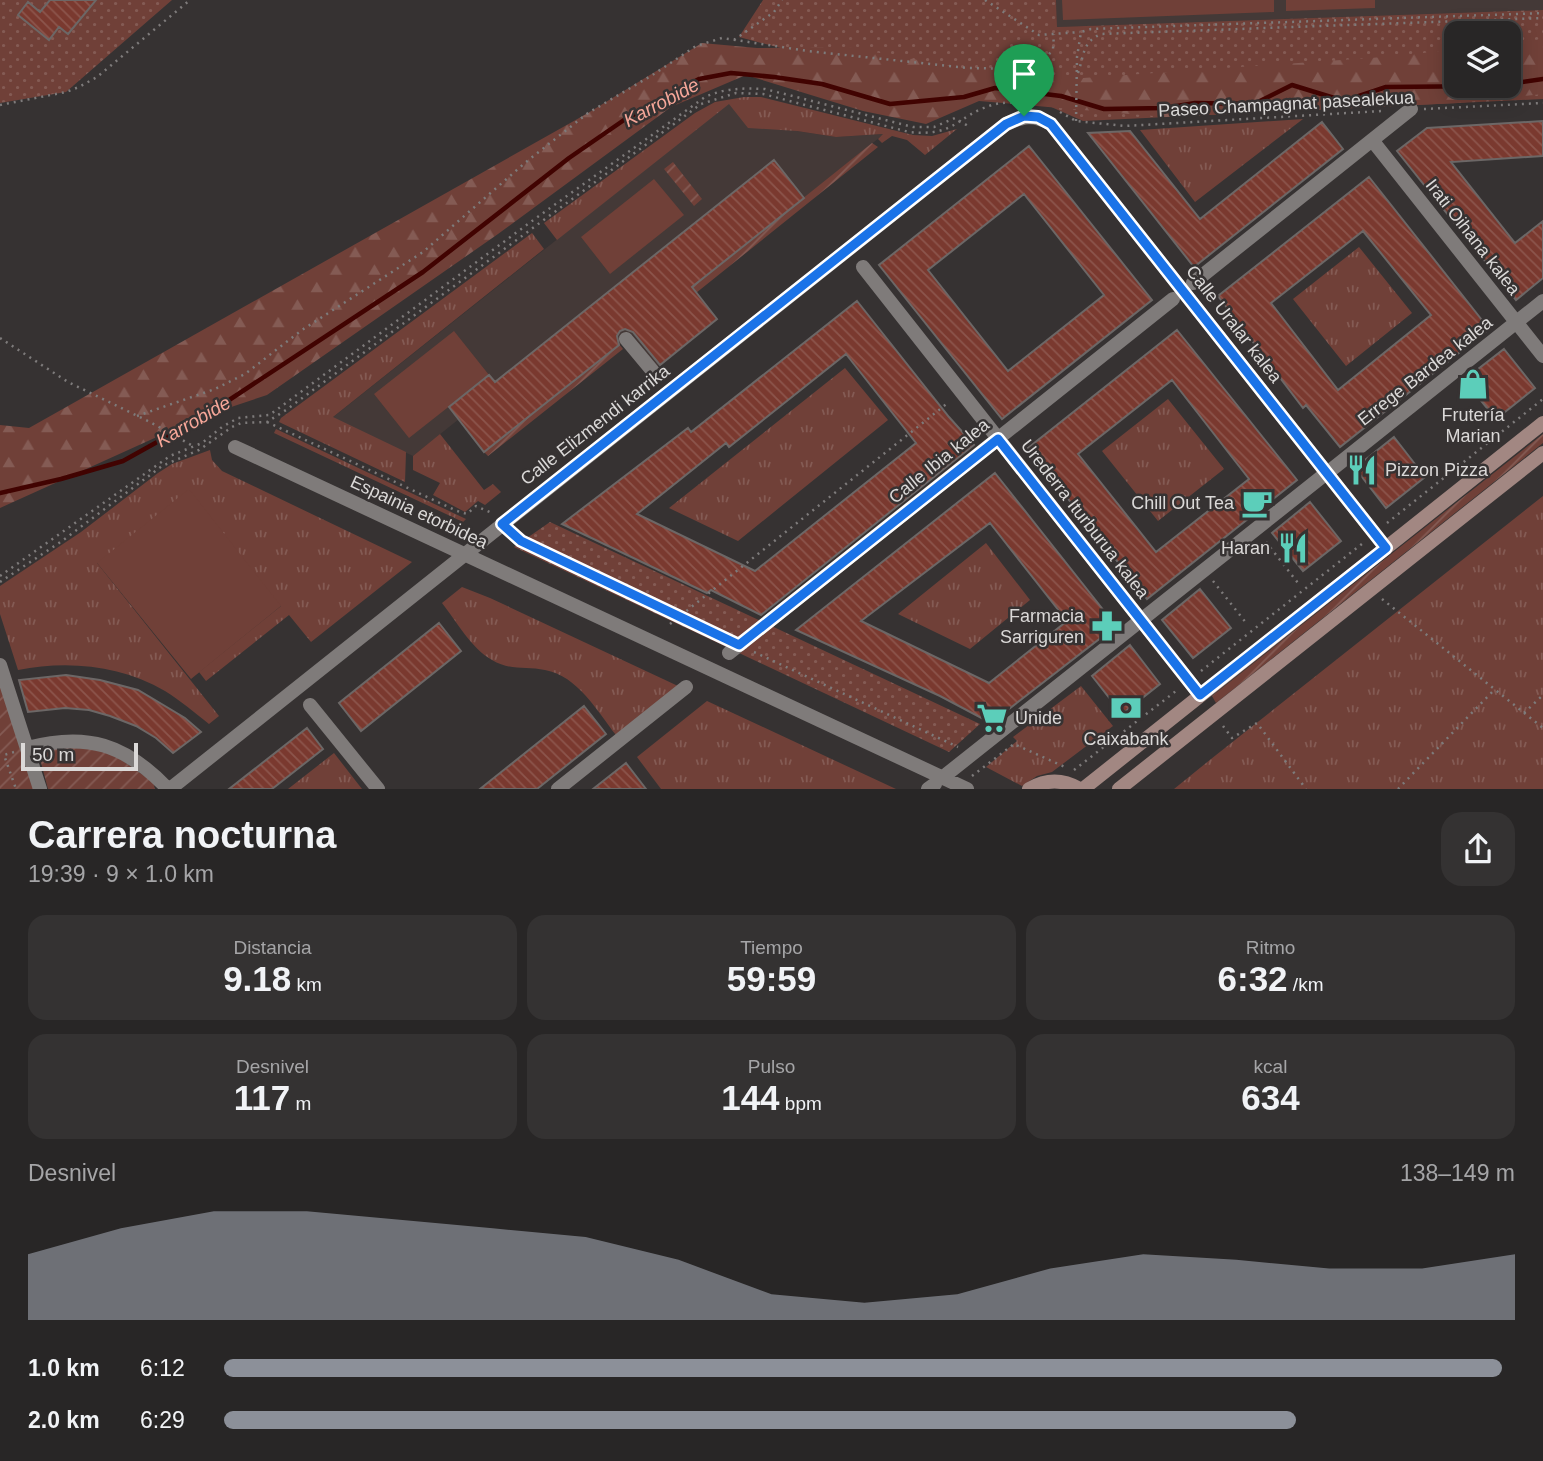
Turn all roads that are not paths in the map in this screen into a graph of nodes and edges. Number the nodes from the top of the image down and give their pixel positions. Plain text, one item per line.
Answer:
1 (1411, 109) road end
2 (1051, 124) joint
3 (1372, 141) junction
4 (863, 267) dead end
5 (1194, 283) dead end
6 (1173, 299) dead end
7 (1543, 301) edge
8 (1516, 323) junction
9 (626, 339) dead end
10 (1543, 356) edge
11 (656, 374) dead end
12 (1543, 423) edge
13 (998, 439) junction
14 (235, 447) dead end
15 (1543, 453) edge
16 (1386, 548) junction
17 (464, 554) junction
18 (1141, 620) junction
19 (734, 649) road end
20 (0, 665) edge
21 (686, 687) dead end
22 (1200, 695) junction
23 (310, 705) dead end
24 (27, 748) junction
25 (947, 774) dead end
26 (966, 785) edge
27 (40, 789) edge
28 (169, 789) edge
29 (378, 789) edge
30 (558, 789) edge
31 (1029, 789) edge
32 (1082, 789) edge
33 (1119, 789) edge

1 - 3 street
2 - 16 street, Calle Uralar kalea
2 - 17 street, Calle Elizmendi karrika
3 - 5 street
3 - 8 street, Irati Oihana kalea
4 - 13 street, Urederra Iturburua kalea
6 - 13 street, Calle Ibia kalea
7 - 8 street, Errege Bardea kalea
8 - 10 street, Irati Oihana kalea
8 - 18 street, Errege Bardea kalea
9 - 11 street, Calle Elizmendi karrika
12 - 16 street
13 - 18 street, Urederra Iturburua kalea
13 - 19 street, Calle Ibia kalea
14 - 17 street, Espainia etorbidea
15 - 33 street
16 - 22 street
17 - 26 street, Espainia etorbidea
17 - 28 street, Calle Elizmendi karrika
18 - 22 street, Urederra Iturburua kalea
18 - 25 street, Errege Bardea kalea
20 - 24 street
21 - 30 street
22 - 32 street
23 - 29 street
24 - 27 street
24 - 28 street
31 - 32 street

